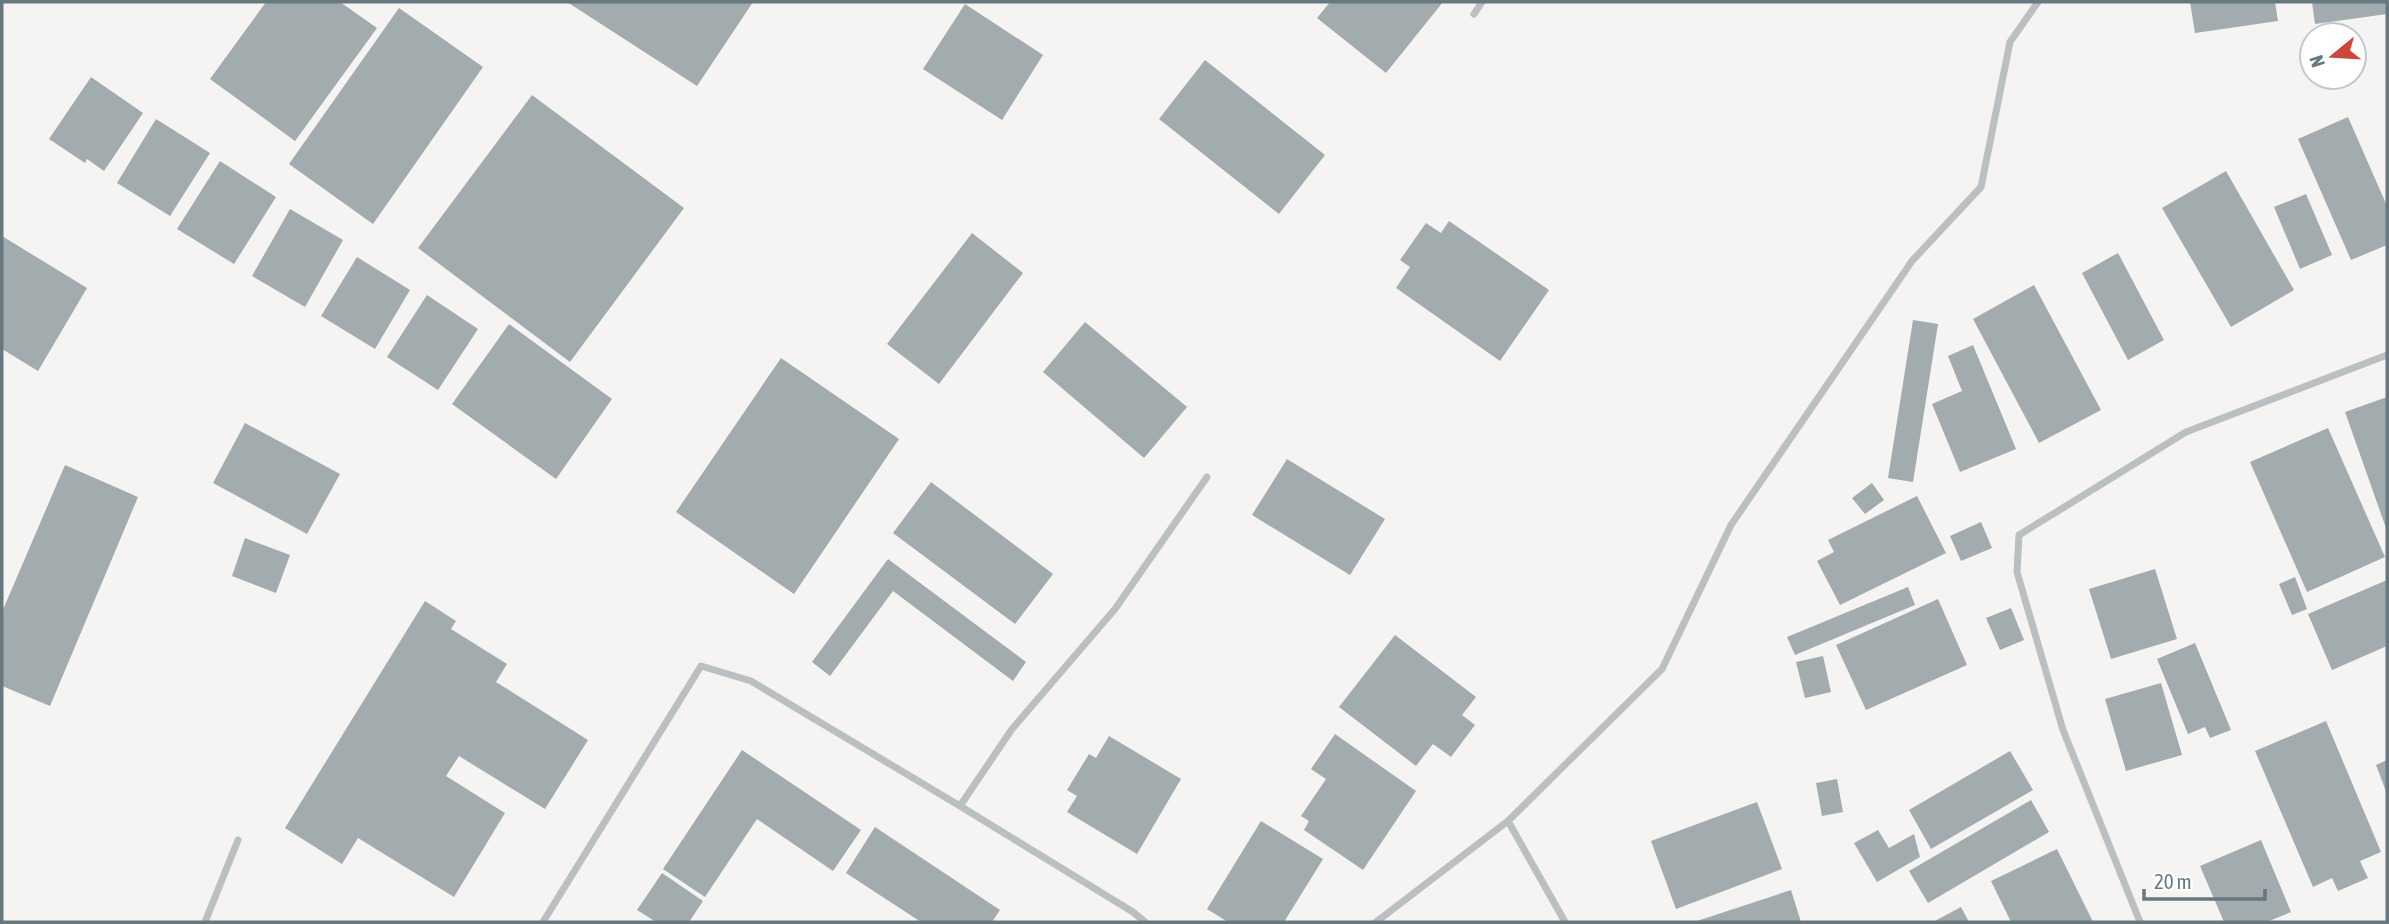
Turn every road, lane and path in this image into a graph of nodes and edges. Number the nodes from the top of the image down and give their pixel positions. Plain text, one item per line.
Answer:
1 (1482, 2) edge
2 (2038, 2) edge
3 (1474, 14) dead end
4 (2387, 355) edge
5 (1207, 477) dead end
6 (960, 806) junction
7 (1508, 821) junction
8 (238, 840) dead end
9 (205, 922) edge
10 (543, 922) edge
11 (1146, 922) edge
12 (1376, 922) edge
13 (1565, 922) edge
14 (2140, 922) edge

1 - 3 street
2 - 7 street
4 - 14 street
5 - 6 street
6 - 10 street
6 - 11 street
7 - 12 street
7 - 13 street
8 - 9 street

